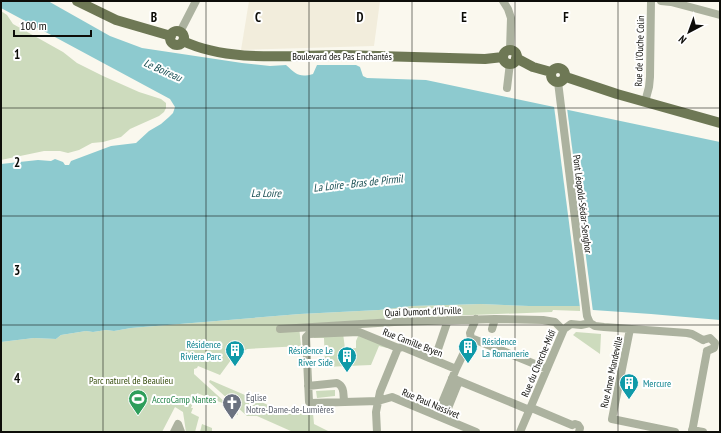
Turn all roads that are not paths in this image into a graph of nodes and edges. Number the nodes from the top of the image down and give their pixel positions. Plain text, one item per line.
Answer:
1 (77, 1) edge
2 (196, 1) edge
3 (503, 1) edge
4 (651, 1) edge
5 (661, 1) edge
6 (720, 15) edge
7 (178, 37) junction
8 (510, 57) junction
9 (561, 82) junction
10 (507, 88) dead end
11 (645, 102) junction
12 (720, 123) edge
13 (495, 319) junction
14 (589, 319) junction
15 (448, 320) junction
16 (476, 320) junction
17 (280, 329) dead end
18 (492, 329) dead end
19 (630, 329) junction
20 (563, 330) junction
21 (471, 338) junction
22 (703, 340) junction
23 (717, 340) edge
24 (398, 348) junction
25 (707, 351) junction
26 (435, 358) dead end
27 (547, 369) junction
28 (456, 370) junction
29 (456, 379) junction
30 (308, 386) junction
31 (378, 401) junction
32 (344, 402) junction
33 (530, 409) junction
34 (440, 417) junction
35 (572, 429) edge
36 (692, 431) edge
37 (174, 432) edge
38 (181, 432) edge
39 (377, 432) edge
40 (476, 432) edge
41 (520, 432) edge
42 (579, 432) edge
43 (675, 432) edge
44 (703, 432) edge

1 - 7 main road, Boulevard des Pas Enchantés
2 - 7 street
3 - 8 street
4 - 11 street, Rue de l'Ouche Colin
5 - 6 street
7 - 8 main road, Boulevard des Pas Enchantés
8 - 9 main road
8 - 10 street
9 - 11 main road
9 - 14 street, Pont Léopold-Sédar-Senghor
11 - 12 main road
13 - 16 street, Quai Dumont d'Urville
13 - 18 street
13 - 20 street, Quai Dumont d'Urville
14 - 19 street
14 - 20 street, Rue du Cherche-Midi
15 - 16 street, Quai Dumont d'Urville
15 - 17 street, Quai Dumont d'Urville
15 - 26 street
16 - 21 street
19 - 22 street
19 - 43 street, Rue Anne Mandeville
20 - 27 street, Rue du Cherche-Midi
21 - 27 street
21 - 28 street
22 - 23 street
22 - 25 street
23 - 25 street
24 - 28 street, Rue Camille Bryen
24 - 30 street, Rue Camille Bryen
24 - 31 street
25 - 36 street
27 - 33 street, Rue du Cherche-Midi
28 - 29 street
29 - 33 street
29 - 34 street
30 - 32 street
30 - 32 street, Rue Paul Nassivet
31 - 32 street, Rue Paul Nassivet
31 - 34 street, Rue Paul Nassivet
31 - 39 street
33 - 35 street
33 - 41 street, Rue du Cherche-Midi
34 - 40 street, Rue Paul Nassivet
35 - 42 street
36 - 44 street
37 - 38 street

